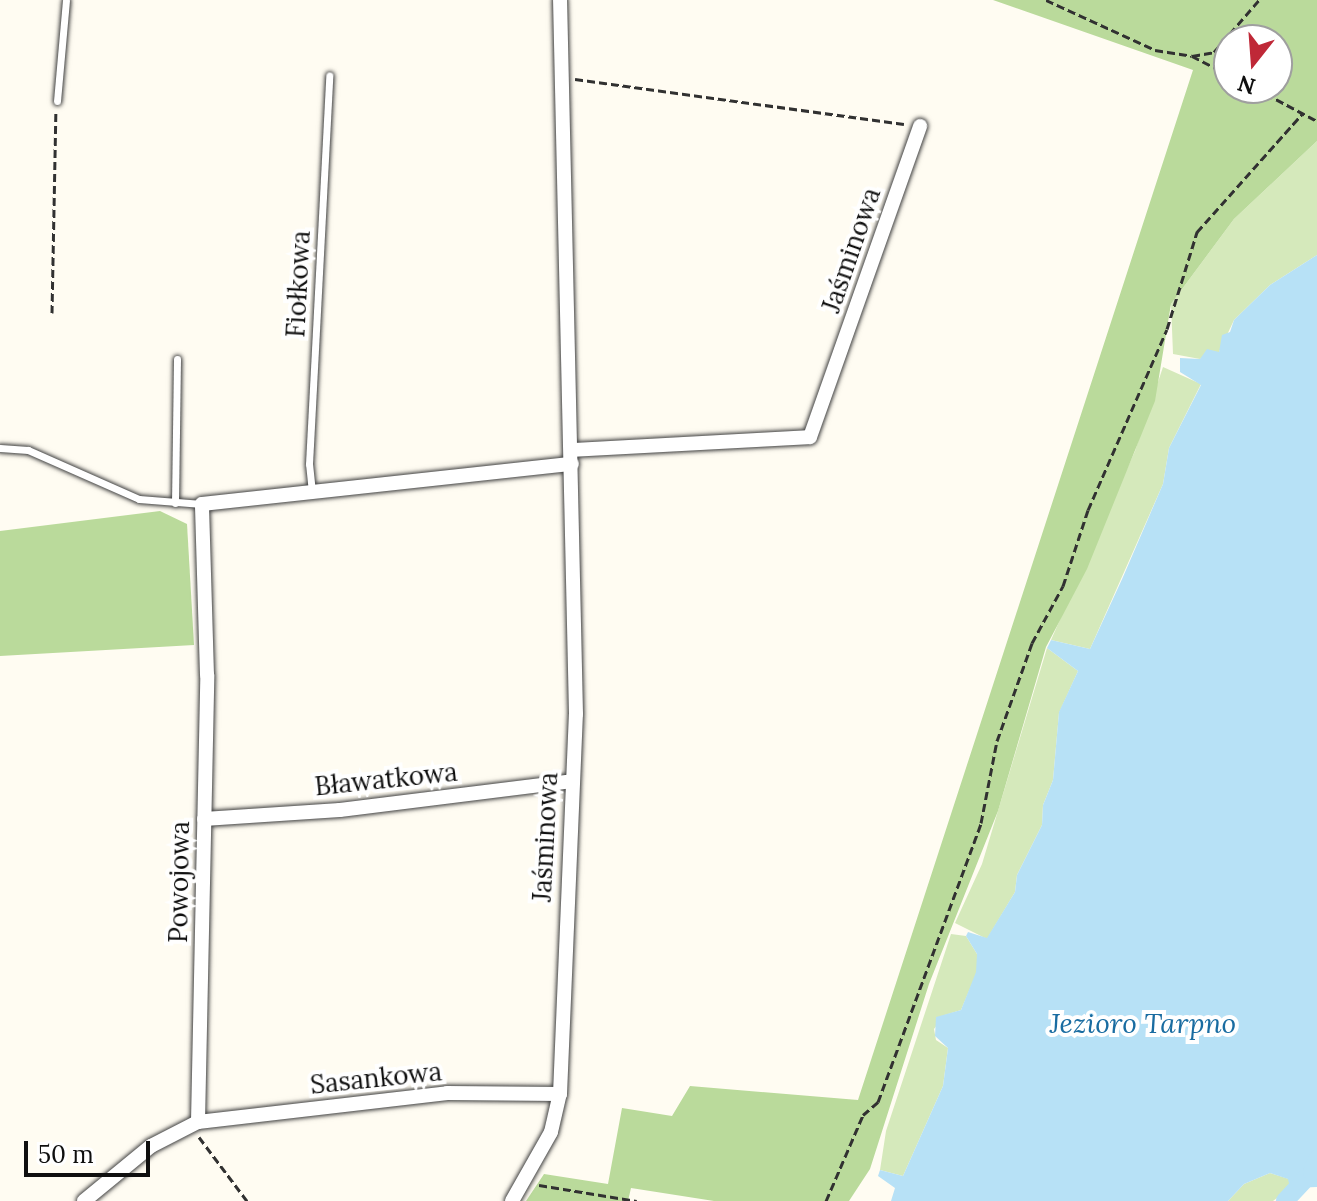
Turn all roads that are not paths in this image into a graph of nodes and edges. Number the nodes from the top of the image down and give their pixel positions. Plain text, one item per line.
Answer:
1 (66, 0) edge
2 (560, 0) edge
3 (329, 76) dead end
4 (57, 101) road end
5 (920, 126) road end
6 (177, 359) dead end
7 (0, 448) edge
8 (572, 457) junction
9 (313, 494) junction
10 (175, 503) junction
11 (202, 504) junction
12 (572, 781) junction
13 (204, 819) junction
14 (560, 1094) junction
15 (198, 1122) junction
16 (84, 1201) edge
17 (512, 1201) edge

1 - 4 lane
2 - 8 street, Jaśminowa
3 - 9 lane, Fiołkowa
5 - 8 street, Jaśminowa
6 - 10 lane
7 - 10 lane
8 - 9 street, Jaśminowa
8 - 12 street, Jaśminowa
9 - 11 street, Jaśminowa
10 - 11 lane
11 - 13 street, Powojowa
12 - 13 street, Bławatkowa
12 - 14 street, Jaśminowa
13 - 15 street, Powojowa
14 - 15 street, Sasankowa
14 - 17 street, Jaśminowa
15 - 16 street

